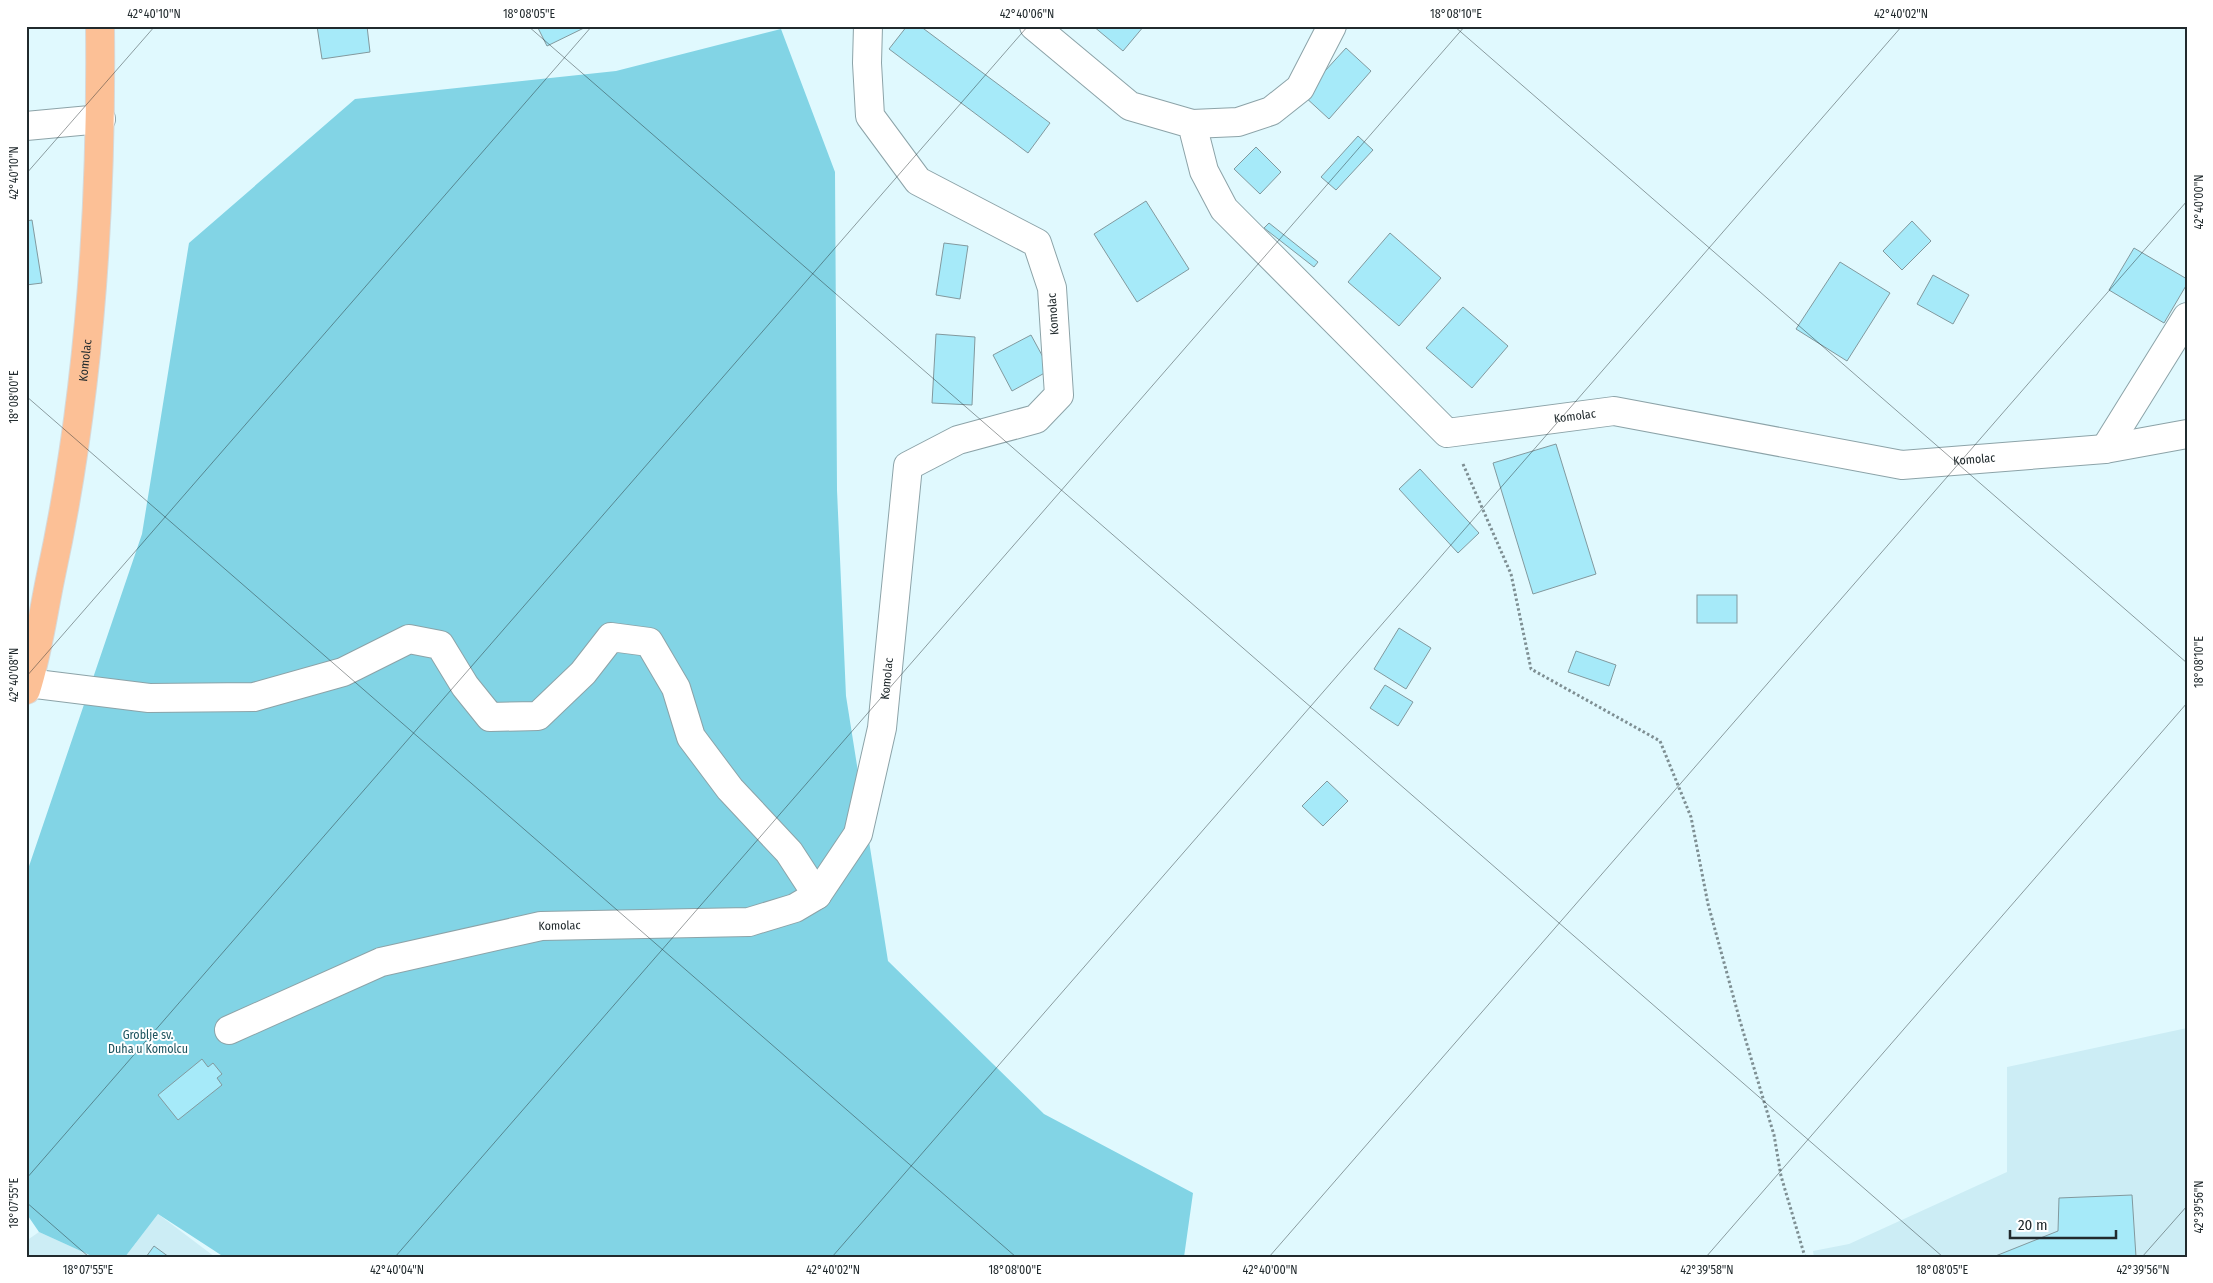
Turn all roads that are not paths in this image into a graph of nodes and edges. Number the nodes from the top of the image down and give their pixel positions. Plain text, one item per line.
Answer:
1 (100, 26) edge
2 (868, 26) edge
3 (1034, 26) edge
4 (1332, 26) edge
5 (101, 119) junction
6 (1192, 124) junction
7 (26, 126) edge
8 (2187, 316) edge
9 (2187, 434) edge
10 (2105, 449) junction
11 (27, 686) edge
12 (817, 895) junction
13 (229, 1030) dead end

1 - 5 main road, Komolac
2 - 12 street, Komolac
3 - 6 street
4 - 6 street
5 - 7 street
5 - 11 main road, Komolac
6 - 10 street, Komolac
8 - 10 street
9 - 10 street, Komolac
11 - 12 street
12 - 13 street, Komolac

